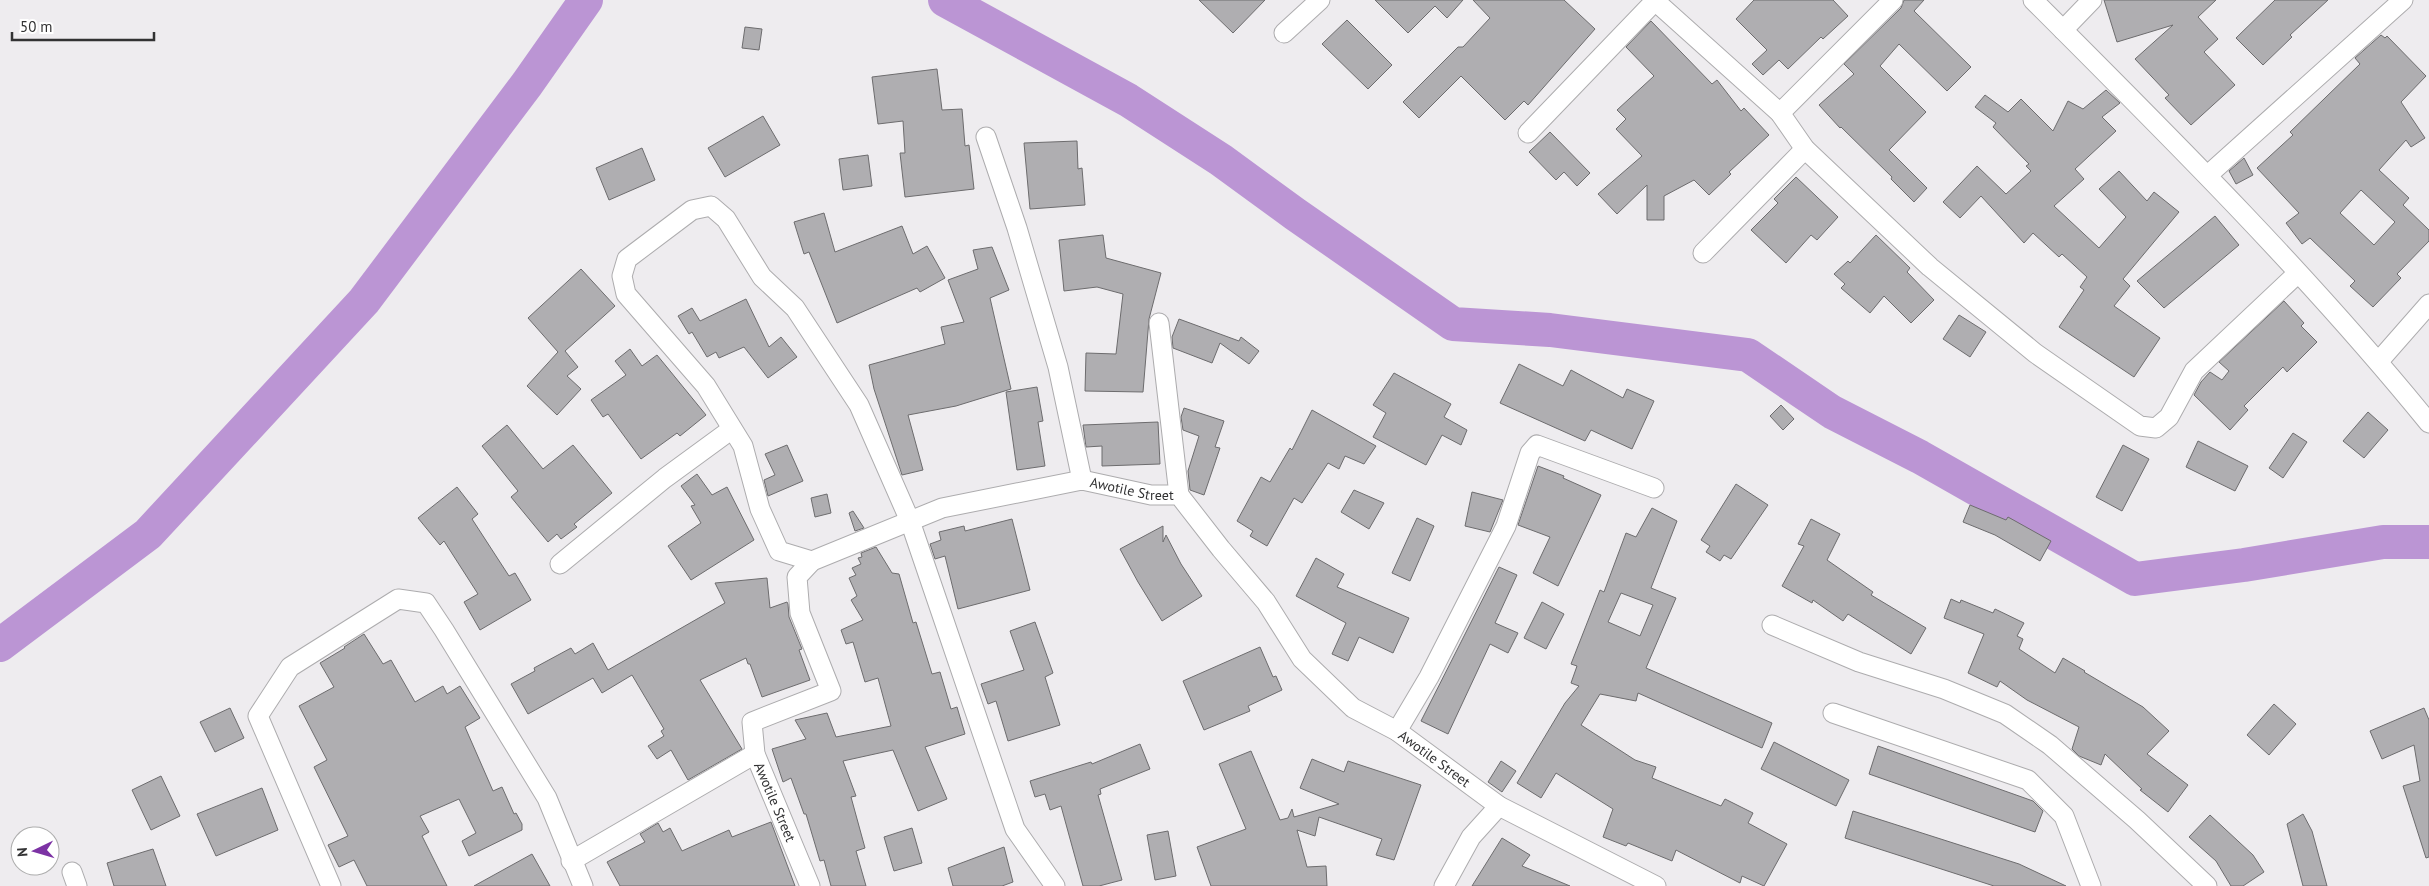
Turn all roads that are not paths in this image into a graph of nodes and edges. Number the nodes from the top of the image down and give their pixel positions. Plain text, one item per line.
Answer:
1 (1320, 0) edge
2 (1655, 0) edge
3 (1893, 0) edge
4 (2034, 0) edge
5 (2092, 0) edge
6 (2403, 0) edge
7 (2063, 30) junction
8 (1284, 32) dead end
9 (1780, 113) junction
10 (1528, 134) dead end
11 (986, 137) dead end
12 (1805, 149) junction
13 (2208, 175) junction
14 (1702, 253) dead end
15 (2298, 273) junction
16 (2429, 304) edge
17 (1159, 323) dead end
18 (2379, 362) junction
19 (2429, 424) edge
20 (732, 428) junction
21 (1082, 480) junction
22 (1654, 488) dead end
23 (1179, 495) junction
24 (910, 521) junction
25 (812, 561) junction
26 (560, 564) dead end
27 (1772, 625) dead end
28 (1833, 713) dead end
29 (1397, 732) junction
30 (755, 754) junction
31 (1499, 806) junction
32 (571, 861) junction
33 (331, 886) edge
34 (582, 886) edge
35 (810, 886) edge
36 (1055, 886) edge
37 (1444, 886) edge
38 (1656, 886) edge
39 (2092, 886) edge
40 (2207, 886) edge

1 - 8 street
2 - 9 street
2 - 10 street
3 - 9 street
4 - 7 street
5 - 7 street
6 - 13 street
7 - 13 street
9 - 12 street
11 - 21 street
12 - 14 street
12 - 15 street
13 - 15 street
15 - 18 street
16 - 18 street
17 - 23 street
18 - 19 street
20 - 24 street
20 - 25 street
20 - 26 street
21 - 23 street, Awotile Street
21 - 24 street, Awotile Street
22 - 29 street
23 - 29 street, Awotile Street
24 - 25 street, Awotile Street
24 - 36 street
25 - 30 street, Awotile Street
27 - 40 street
28 - 39 street
29 - 31 street, Awotile Street
30 - 32 street
30 - 35 street, Awotile Street
31 - 37 street
31 - 38 street, Awotile Street
32 - 33 street
32 - 34 street

